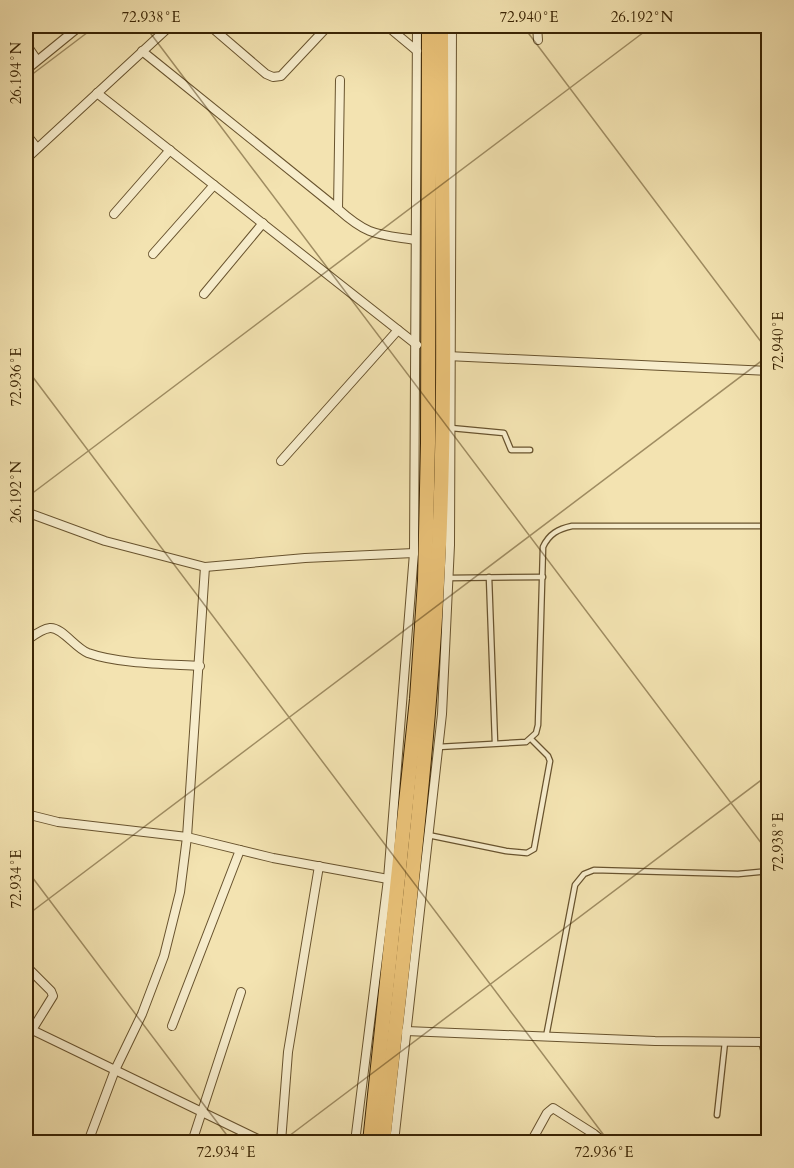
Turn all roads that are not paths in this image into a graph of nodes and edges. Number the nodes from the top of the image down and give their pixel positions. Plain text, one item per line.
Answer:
1 (80, 26) edge
2 (170, 26) edge
3 (210, 26) edge
4 (328, 26) edge
5 (387, 26) edge
6 (417, 26) edge
7 (429, 26) edge
8 (441, 26) edge
9 (452, 26) edge
10 (537, 26) edge
11 (762, 26) edge
12 (538, 40) dead end
13 (768, 41) edge
14 (26, 44) edge
15 (142, 51) junction
16 (417, 51) junction
17 (37, 60) junction
18 (26, 70) edge
19 (340, 80) dead end
20 (97, 93) junction
21 (26, 134) edge
22 (38, 148) junction
23 (170, 150) junction
24 (26, 159) edge
25 (214, 185) junction
26 (338, 208) junction
27 (114, 214) dead end
28 (263, 223) junction
29 (415, 240) junction
30 (153, 254) dead end
31 (204, 294) dead end
32 (398, 330) junction
33 (414, 344) junction
34 (441, 356) junction
35 (768, 371) edge
36 (452, 428) junction
37 (530, 450) dead end
38 (281, 461) dead end
39 (26, 512) edge
40 (768, 526) edge
41 (414, 553) junction
42 (205, 567) junction
43 (489, 577) junction
44 (543, 577) junction
45 (449, 578) junction
46 (26, 641) edge
47 (200, 666) junction
48 (531, 738) junction
49 (495, 743) junction
50 (438, 747) junction
51 (26, 814) edge
52 (428, 835) junction
53 (187, 837) junction
54 (240, 850) junction
55 (319, 866) junction
56 (768, 871) edge
57 (388, 879) junction
58 (26, 966) edge
59 (240, 992) dead end
60 (172, 1026) dead end
61 (29, 1029) edge
62 (406, 1031) junction
63 (546, 1036) junction
64 (725, 1042) junction
65 (766, 1042) edge
66 (768, 1062) edge
67 (116, 1070) junction
68 (200, 1112) junction
69 (717, 1115) dead end
70 (88, 1143) edge
71 (192, 1143) edge
72 (264, 1143) edge
73 (281, 1143) edge
74 (355, 1143) edge
75 (370, 1143) edge
76 (383, 1143) edge
77 (394, 1143) edge
78 (531, 1143) edge
79 (604, 1143) edge

1 - 17 street
2 - 15 street
3 - 4 street
5 - 16 street
6 - 16 street
7 - 34 highway
8 - 34 highway
9 - 34 street
10 - 12 street
11 - 13 street
14 - 17 street
15 - 20 street
15 - 26 street
16 - 29 street
17 - 18 street
19 - 26 street
20 - 22 street
20 - 23 street
21 - 22 street
22 - 24 street
23 - 25 street
23 - 27 street
25 - 28 street
25 - 30 street
26 - 29 street
28 - 31 street
28 - 32 street
29 - 33 street
32 - 33 street
32 - 38 street
33 - 34 street
33 - 41 street
34 - 35 street
34 - 36 street
34 - 75 highway
34 - 76 highway
36 - 37 lane
36 - 45 street
39 - 42 street
40 - 44 lane
41 - 42 street
41 - 57 street
42 - 47 street
43 - 44 lane
43 - 45 lane
43 - 49 lane
44 - 48 lane
45 - 50 street
46 - 47 street
47 - 53 street
48 - 49 lane
48 - 52 lane
49 - 50 lane
50 - 52 street
51 - 53 street
52 - 62 street
53 - 54 street
53 - 67 street
54 - 55 street
54 - 60 street
55 - 57 street
55 - 73 street
56 - 63 lane
57 - 74 street
58 - 61 street
59 - 68 street
61 - 67 street
62 - 63 street
62 - 77 street
63 - 64 street
64 - 65 street
64 - 69 lane
65 - 66 street
67 - 68 street
67 - 70 street
68 - 71 street
68 - 72 street
78 - 79 street

